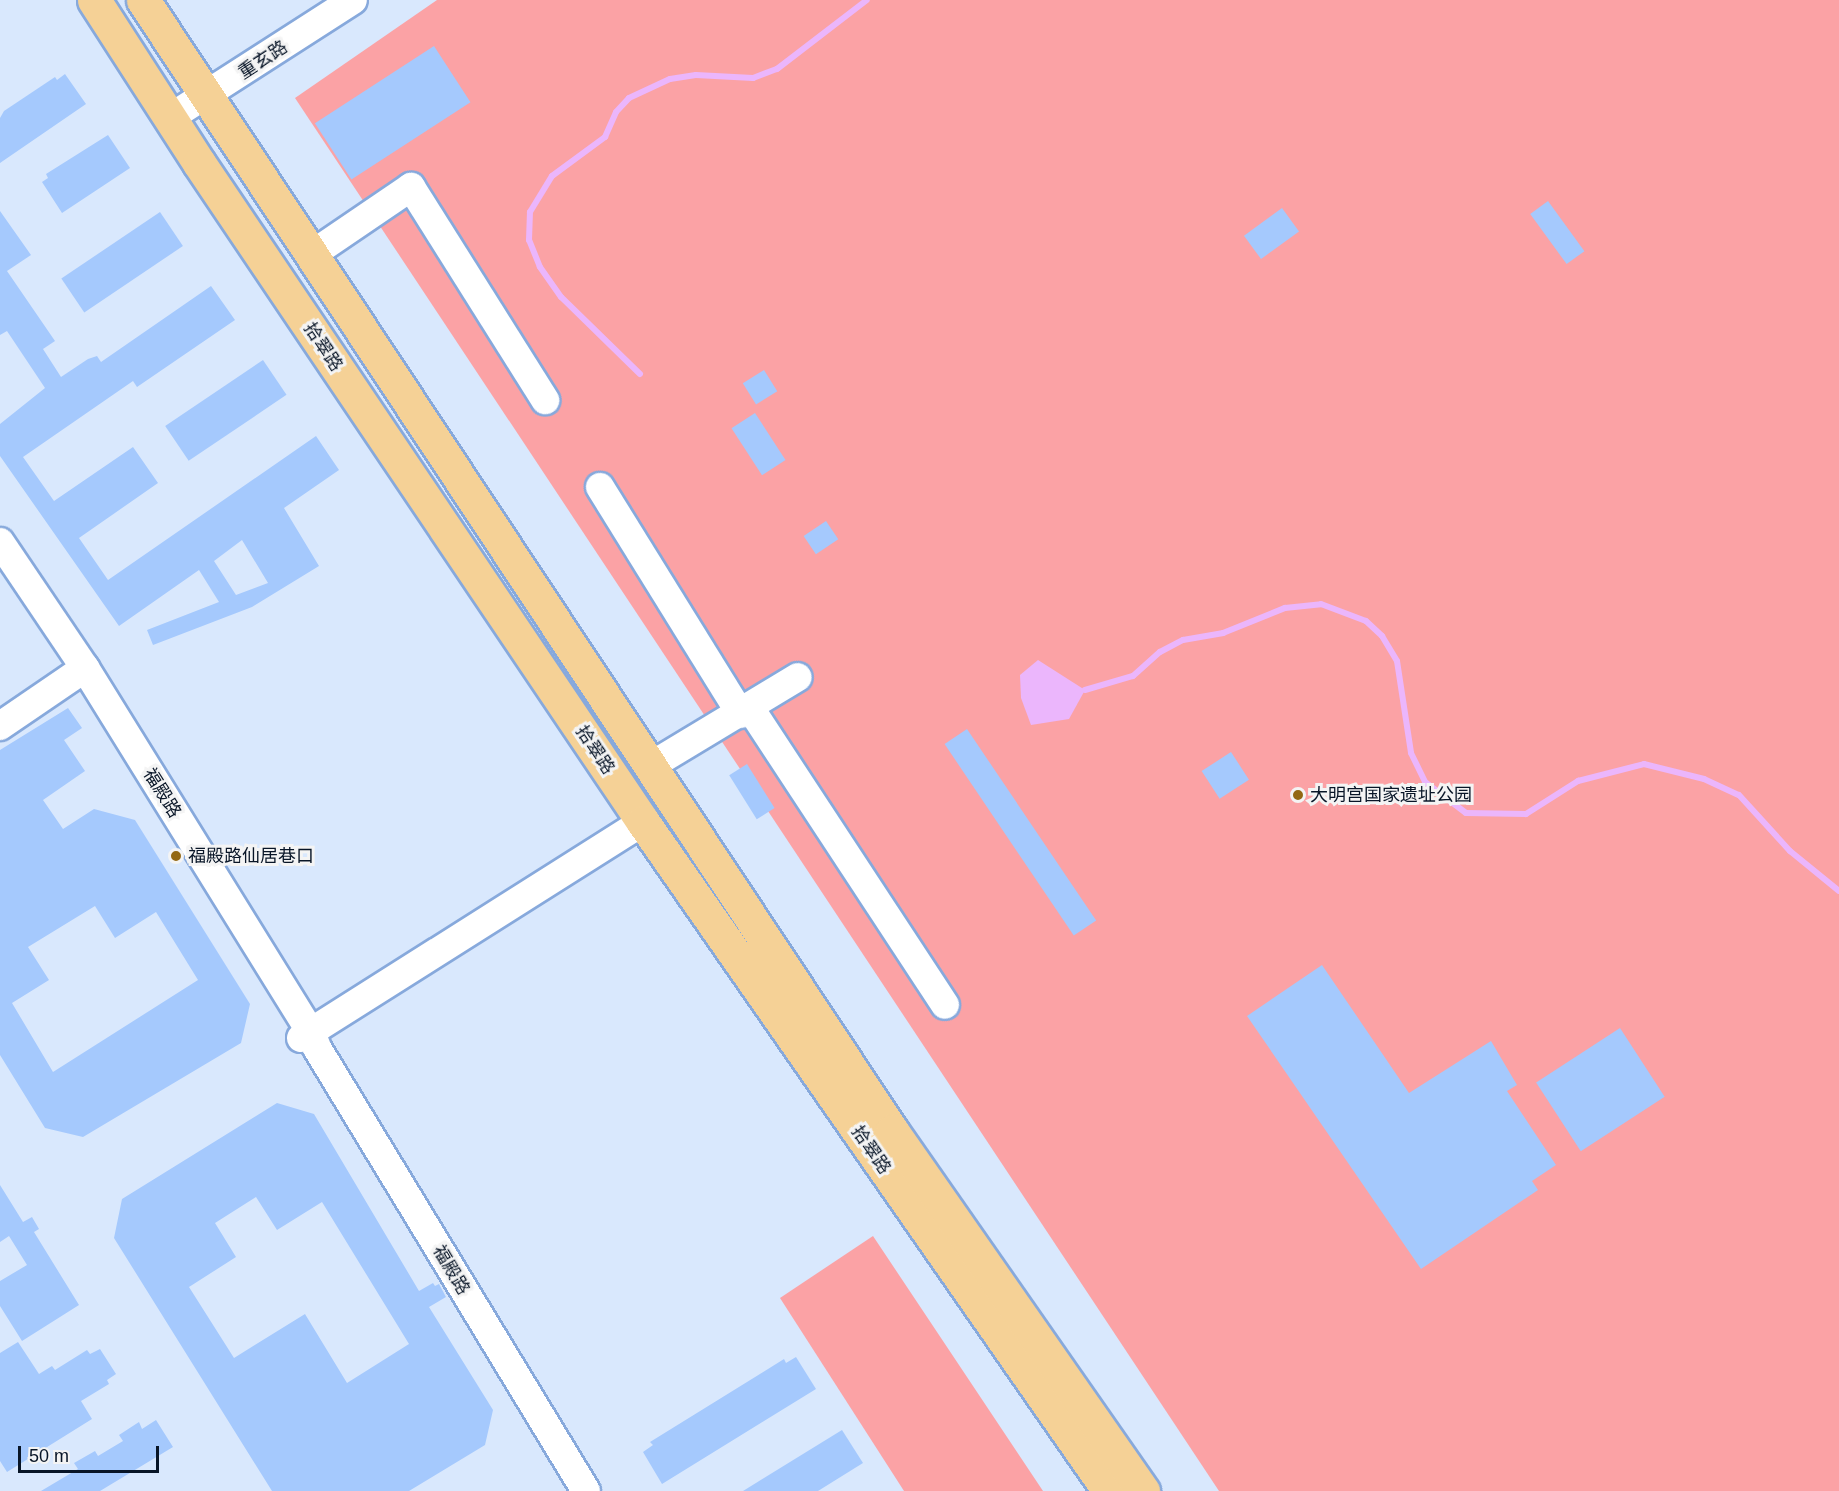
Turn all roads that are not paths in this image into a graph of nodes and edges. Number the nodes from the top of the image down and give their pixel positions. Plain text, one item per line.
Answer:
1 (94, 0) edge
2 (143, 0) edge
3 (353, 0) edge
4 (206, 96) junction
5 (171, 117) junction
6 (311, 255) junction
7 (545, 400) dead end
8 (600, 487) dead end
9 (0, 542) edge
10 (0, 563) edge
11 (81, 671) junction
12 (798, 677) dead end
13 (745, 711) junction
14 (0, 726) edge
15 (652, 765) junction
16 (643, 822) junction
17 (945, 1005) dead end
18 (310, 1039) junction
19 (586, 1491) edge
20 (1109, 1491) edge
21 (1143, 1491) edge

1 - 5 main road, 拾翠路
2 - 4 main road, 拾翠路
3 - 4 street, 重玄路
4 - 5 street, 重玄路
4 - 6 main road, 拾翠路
5 - 16 main road, 拾翠路
6 - 7 street
6 - 15 main road, 拾翠路
8 - 13 street
9 - 11 street, 福殿路
10 - 11 street, 福殿路
11 - 14 street
11 - 18 street, 福殿路
12 - 13 street
13 - 15 street
13 - 17 street
15 - 21 main road, 拾翠路
16 - 18 street
16 - 20 main road, 拾翠路
18 - 19 street, 福殿路

